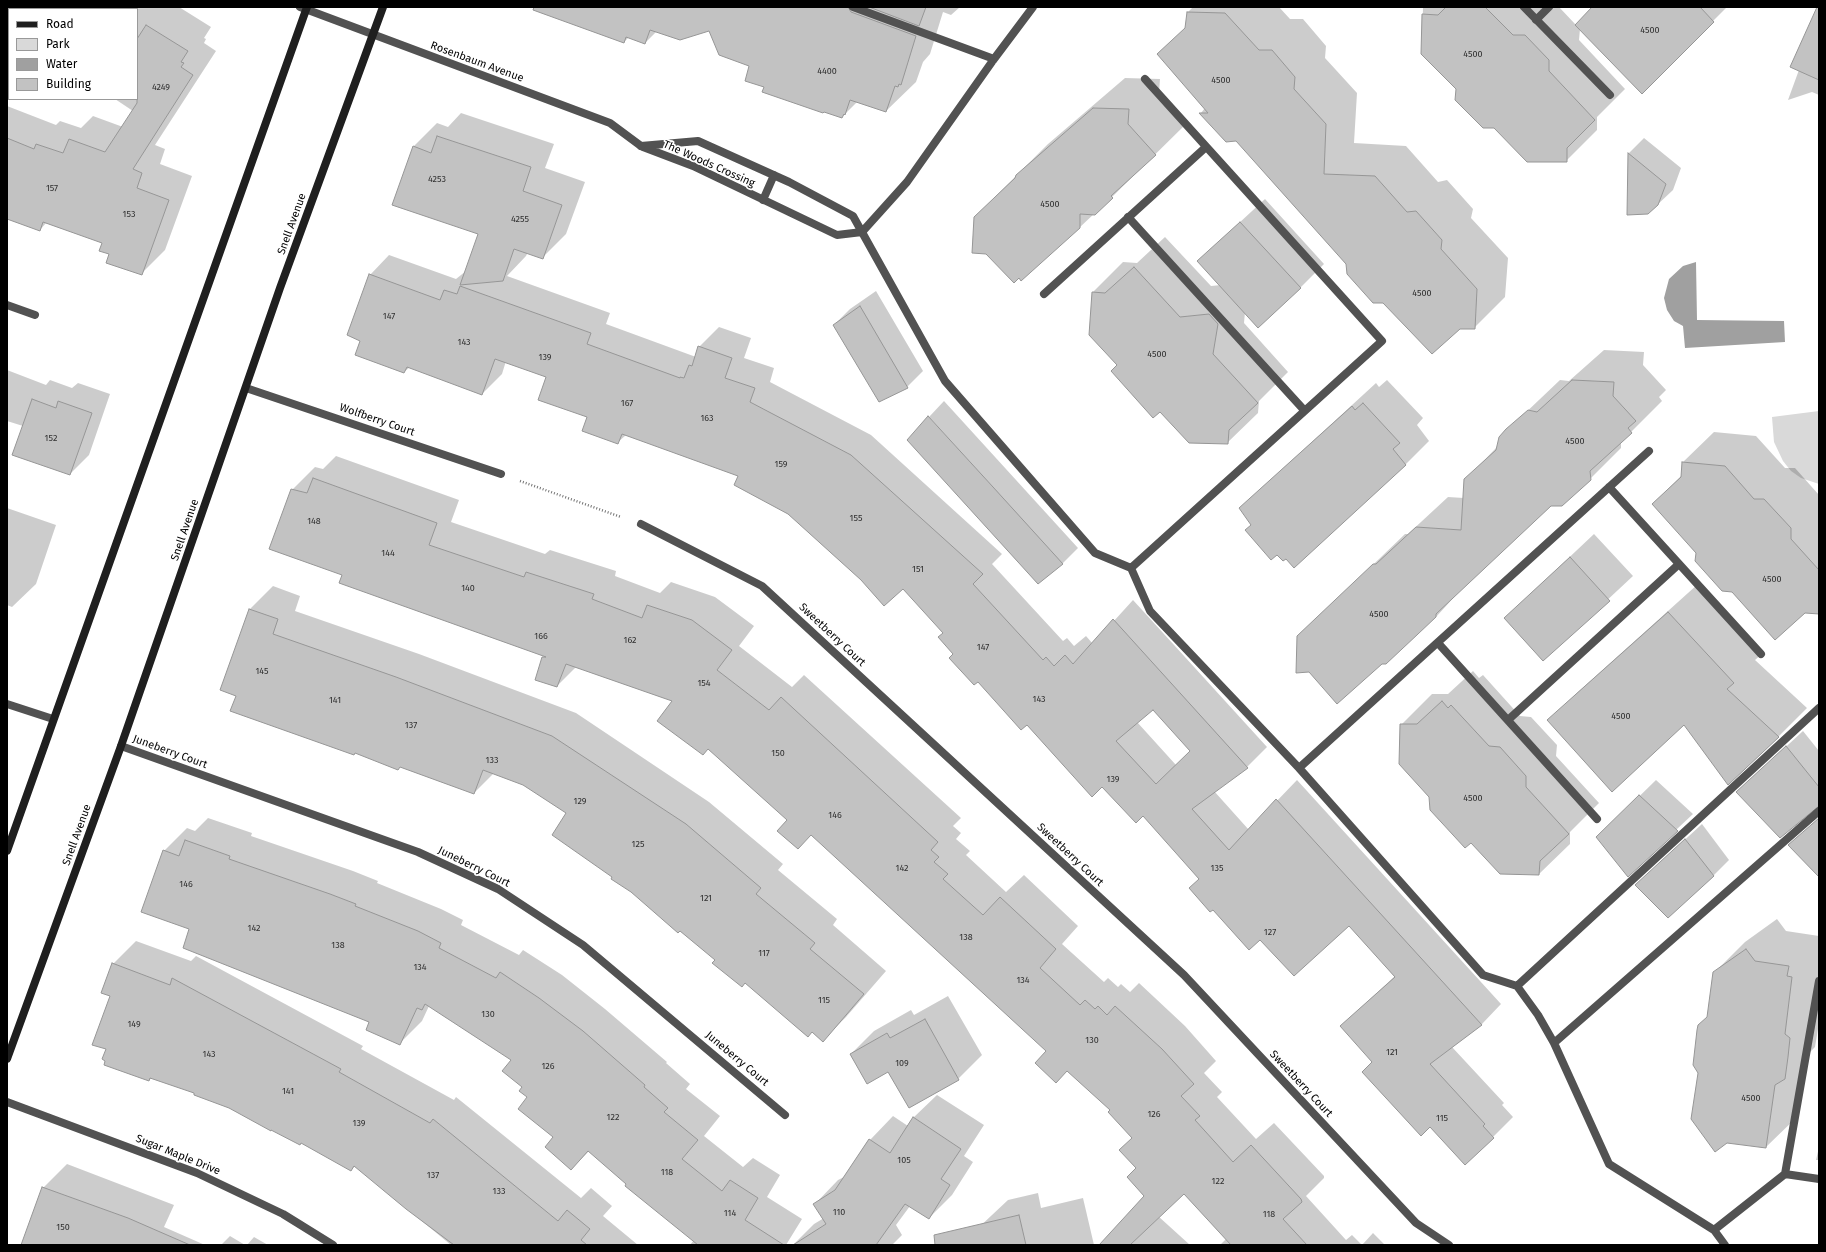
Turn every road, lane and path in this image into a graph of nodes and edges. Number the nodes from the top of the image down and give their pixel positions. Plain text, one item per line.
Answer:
1 (383, 7) edge
2 (854, 7) edge
3 (1033, 7) edge
4 (1524, 7) edge
5 (1549, 7) edge
6 (304, 8) edge
7 (1536, 20) junction
8 (373, 36) junction
9 (994, 59) junction
10 (1145, 79) dead end
11 (1610, 95) dead end
12 (641, 146) junction
13 (1206, 147) junction
14 (774, 175) junction
15 (763, 200) junction
16 (1128, 217) junction
17 (862, 232) junction
18 (1044, 294) dead end
19 (7, 305) edge
20 (35, 315) dead end
21 (246, 388) junction
22 (1304, 410) junction
23 (1649, 451) dead end
24 (501, 474) joint
25 (1609, 487) junction
26 (642, 524) joint
27 (1679, 564) junction
28 (1131, 568) junction
29 (1438, 643) junction
30 (1761, 654) dead end
31 (7, 704) edge
32 (1819, 708) edge
33 (53, 719) junction
34 (1508, 720) junction
35 (120, 746) junction
36 (1299, 768) junction
37 (1819, 811) edge
38 (1597, 819) dead end
39 (7, 851) edge
40 (1819, 981) edge
41 (1517, 986) junction
42 (1554, 1043) junction
43 (7, 1060) edge
44 (7, 1102) edge
45 (786, 1115) dead end
46 (1785, 1174) junction
47 (1819, 1179) edge
48 (1714, 1230) junction
49 (333, 1245) edge
50 (1449, 1245) edge
51 (1725, 1245) edge

1 - 8 main road, Snell Avenue
2 - 9 street
3 - 9 street
4 - 7 street
5 - 7 street
6 - 8 street, Rosenbaum Avenue
6 - 33 main road
7 - 11 street
8 - 12 street, Rosenbaum Avenue
8 - 21 main road, Snell Avenue
9 - 17 street
10 - 13 street
12 - 14 street, The Woods Crossing
12 - 15 street, The Woods Crossing
13 - 16 street
13 - 22 street
14 - 15 street
14 - 17 street, The Woods Crossing
15 - 17 street, The Woods Crossing
16 - 18 street
16 - 22 street
17 - 28 street
19 - 20 street
21 - 24 street, Wolfberry Court
21 - 35 main road, Snell Avenue
22 - 28 street
23 - 25 street
24 - 26 path
25 - 27 street
25 - 29 street
26 - 50 street, Sweetberry Court
27 - 30 street
27 - 34 street
28 - 36 street
29 - 34 street
29 - 36 street
31 - 33 street
32 - 41 street
33 - 39 main road
34 - 38 street
35 - 43 main road, Snell Avenue
35 - 45 street, Juneberry Court
36 - 41 street
37 - 42 street
40 - 46 street
41 - 42 street
42 - 48 street
44 - 49 street, Sugar Maple Drive
46 - 47 street
46 - 48 street
48 - 51 street

